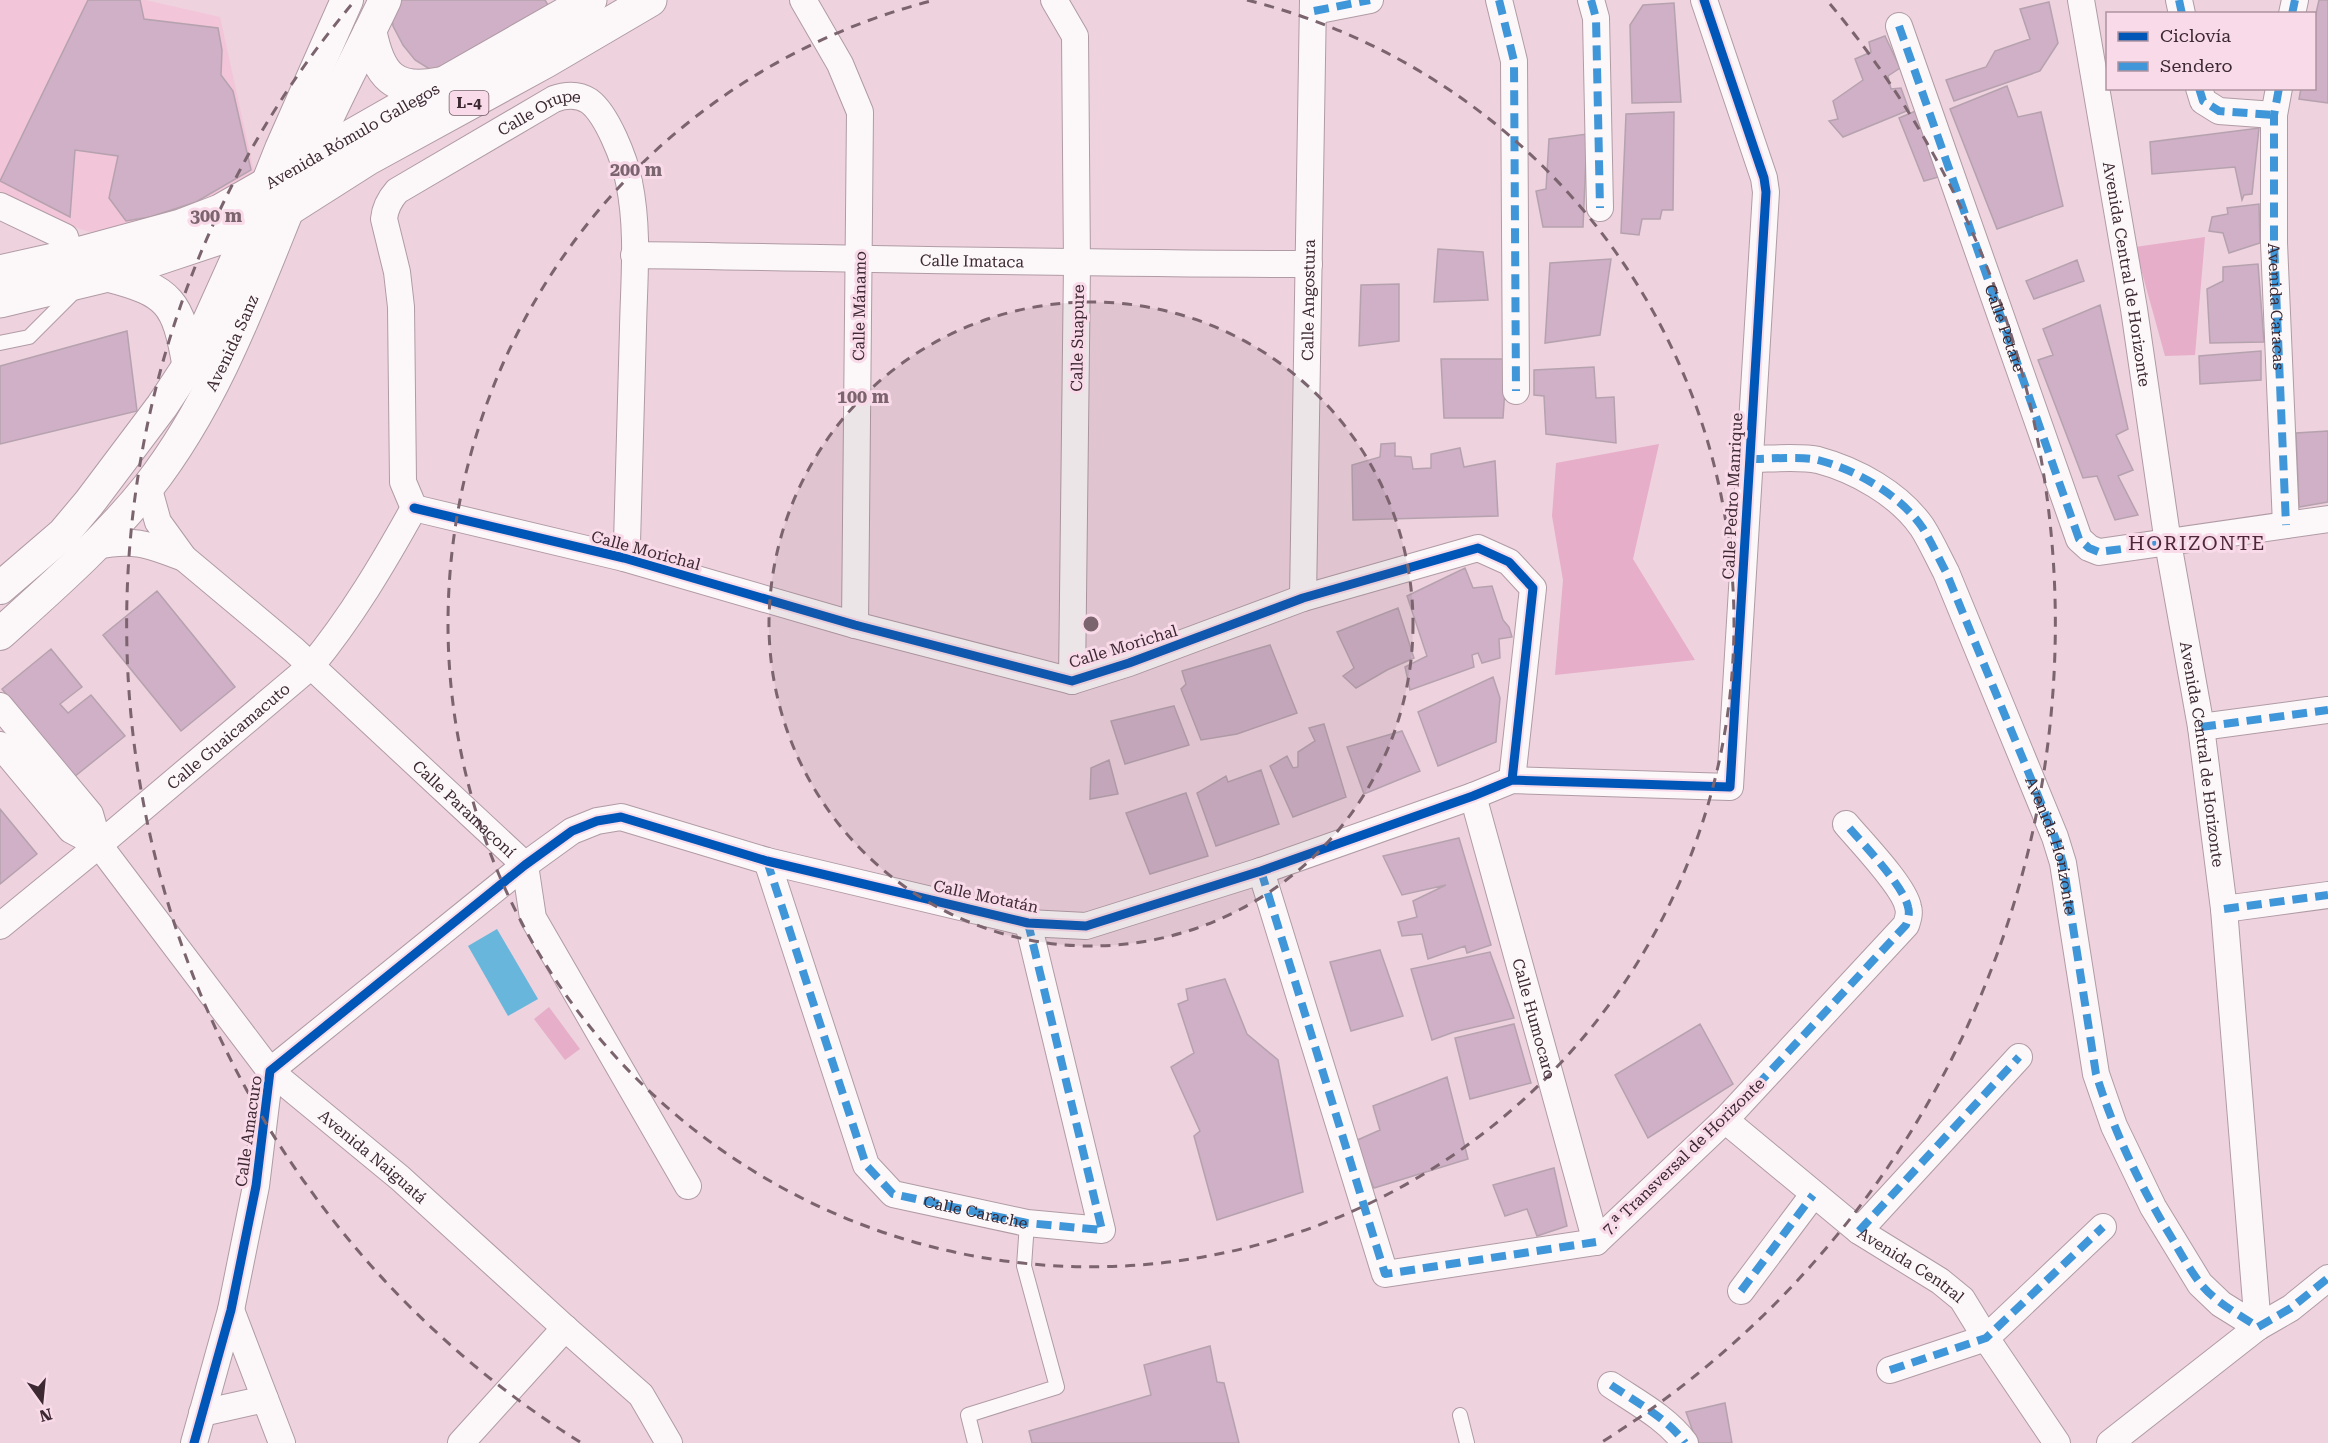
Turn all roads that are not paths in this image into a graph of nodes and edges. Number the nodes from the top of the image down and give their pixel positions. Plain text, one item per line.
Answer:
1 (347, 0) edge
2 (385, 0) edge
3 (590, 0) edge
4 (650, 0) edge
5 (803, 0) edge
6 (1054, 0) edge
7 (1370, 0) edge
8 (1499, 0) edge
9 (1591, 0) edge
10 (1704, 0) edge
11 (2081, 0) edge
12 (1313, 5) edge
13 (1899, 26) dead end
14 (370, 32) junction
15 (440, 84) junction
16 (2200, 90) edge
17 (2279, 90) edge
18 (2274, 115) junction
19 (307, 163) junction
20 (268, 183) junction
21 (0, 206) edge
22 (290, 208) junction
23 (1600, 208) dead end
24 (249, 228) junction
25 (634, 255) junction
26 (860, 257) junction
27 (1077, 264) junction
28 (1309, 264) junction
29 (88, 271) junction
30 (0, 272) edge
31 (0, 301) edge
32 (0, 343) edge
33 (189, 365) junction
34 (1516, 391) dead end
35 (1749, 459) junction
36 (148, 486) junction
37 (414, 508) junction
38 (2328, 519) edge
39 (2286, 525) junction
40 (2169, 543) junction
41 (96, 546) junction
42 (184, 558) junction
43 (624, 558) junction
44 (0, 588) edge
45 (1303, 598) junction
46 (855, 625) junction
47 (0, 634) edge
48 (311, 666) junction
49 (1072, 681) junction
50 (0, 706) edge
51 (2328, 710) edge
52 (2201, 727) junction
53 (0, 745) edge
54 (1512, 780) junction
55 (1473, 796) junction
56 (1846, 824) dead end
57 (99, 845) junction
58 (767, 861) junction
59 (525, 865) junction
60 (1261, 871) junction
61 (2328, 895) edge
62 (2224, 909) junction
63 (1028, 923) junction
64 (0, 926) edge
65 (2019, 1057) dead end
66 (270, 1071) junction
67 (1725, 1120) junction
68 (688, 1186) dead end
69 (1813, 1195) junction
70 (1027, 1223) junction
71 (2103, 1227) dead end
72 (1858, 1231) junction
73 (1596, 1242) junction
74 (2328, 1278) edge
75 (1741, 1291) dead end
76 (231, 1310) junction
77 (2258, 1327) junction
78 (565, 1328) junction
79 (1986, 1338) junction
80 (1890, 1370) dead end
81 (1611, 1385) dead end
82 (265, 1399) junction
83 (202, 1413) junction
84 (1460, 1415) dead end
85 (194, 1443) edge
86 (282, 1443) edge
87 (461, 1443) edge
88 (669, 1443) edge
89 (975, 1443) edge
90 (1467, 1443) edge
91 (1685, 1443) edge
92 (2057, 1443) edge
93 (2110, 1443) edge

1 - 20 street, Avenida Sanz
2 - 14 street, Avenida Sanz
3 - 15 main road, Avenida Rómulo Gallegos / L-4
4 - 22 main road, Avenida Rómulo Gallegos / L-4
5 - 26 street, Calle Mánamo
6 - 27 street, Calle Suapure
7 - 12 street
8 - 34 street
9 - 23 street
10 - 35 street, Calle Pedro Manrique
11 - 40 street, Avenida Central de Horizonte
12 - 28 street, Calle Angostura
13 - 40 street, Calle Petare
14 - 15 main road
14 - 19 street, Avenida Sanz
15 - 19 main road, Avenida Rómulo Gallegos / L-4
16 - 18 street
17 - 18 street, Avenida Caracas
18 - 39 street, Avenida Caracas
19 - 20 main road, Avenida Rómulo Gallegos / L-4
19 - 22 street, Avenida Sanz
20 - 24 street, Avenida Sanz
20 - 29 main road, Avenida Rómulo Gallegos / L-4
21 - 29 street
22 - 24 main road, Avenida Rómulo Gallegos / L-4
22 - 36 street, Avenida Sanz
24 - 29 main road, Avenida Rómulo Gallegos / L-4
24 - 33 street, Avenida Sanz
25 - 26 street, Calle Imataca
25 - 37 street, Calle Orupe
25 - 43 street, Calle Orupe
26 - 27 street, Calle Imataca
26 - 46 street, Calle Mánamo
27 - 28 street, Calle Imataca
27 - 49 street, Calle Suapure
28 - 45 street, Calle Angostura
29 - 30 main road, Avenida Rómulo Gallegos / L-4
29 - 31 main road, Avenida Rómulo Gallegos / L-4
29 - 32 lane
29 - 33 main road
33 - 44 street, Avenida Sanz
35 - 54 street, Calle Pedro Manrique
35 - 77 street, Avenida Horizonte
36 - 41 street, Avenida Sanz
36 - 42 street, Calle Paramaconí
37 - 43 street, Calle Morichal
37 - 48 street, Calle Guaicamacuto
38 - 39 street, Calle Petare
39 - 40 street, Calle Petare
40 - 52 street, Avenida Central de Horizonte
41 - 42 street, Calle Paramaconí
41 - 47 street, Avenida Sanz
42 - 48 street, Calle Paramaconí
43 - 46 street, Calle Morichal
45 - 49 street, Calle Morichal
45 - 54 street, Calle Morichal
46 - 49 street, Calle Morichal
48 - 57 street, Calle Guaicamacuto
48 - 59 street, Calle Paramaconí
50 - 57 street, Avenida Naiguatá
51 - 52 street
52 - 62 street, Avenida Central de Horizonte
53 - 57 street, Avenida Naiguatá
54 - 55 street, Calle Motatán
55 - 60 street, Calle Motatán
55 - 73 street, Calle Humocaro
56 - 67 street, 7.ª Transversal de Horizonte
57 - 64 street, Calle Guaicamacuto
57 - 66 street, Avenida Naiguatá
58 - 59 street, Calle Motatán
58 - 63 street, Calle Motatán
58 - 70 street, Calle Carache
59 - 66 street, Calle Amacuro
59 - 68 street, Calle Paramaconí
60 - 63 street, Calle Motatán
60 - 73 street, 7.ª Transversal de Horizonte
61 - 62 street
62 - 77 street, Avenida Central de Horizonte
63 - 70 street, Calle Carache
65 - 72 street
66 - 76 street, Calle Amacuro
66 - 78 street, Avenida Naiguatá
67 - 69 street, Avenida Central
67 - 73 street, 7.ª Transversal de Horizonte
69 - 72 street, Avenida Central
69 - 75 street
70 - 89 lane
71 - 79 street
72 - 79 street, Avenida Central
74 - 77 street
76 - 82 street
76 - 83 street, Calle Amacuro
77 - 93 street
78 - 87 street
78 - 88 street, Avenida Naiguatá
79 - 80 street
79 - 92 street, Avenida Central
81 - 91 street
82 - 83 street
82 - 86 street
83 - 85 street, Calle Amacuro
84 - 90 lane

